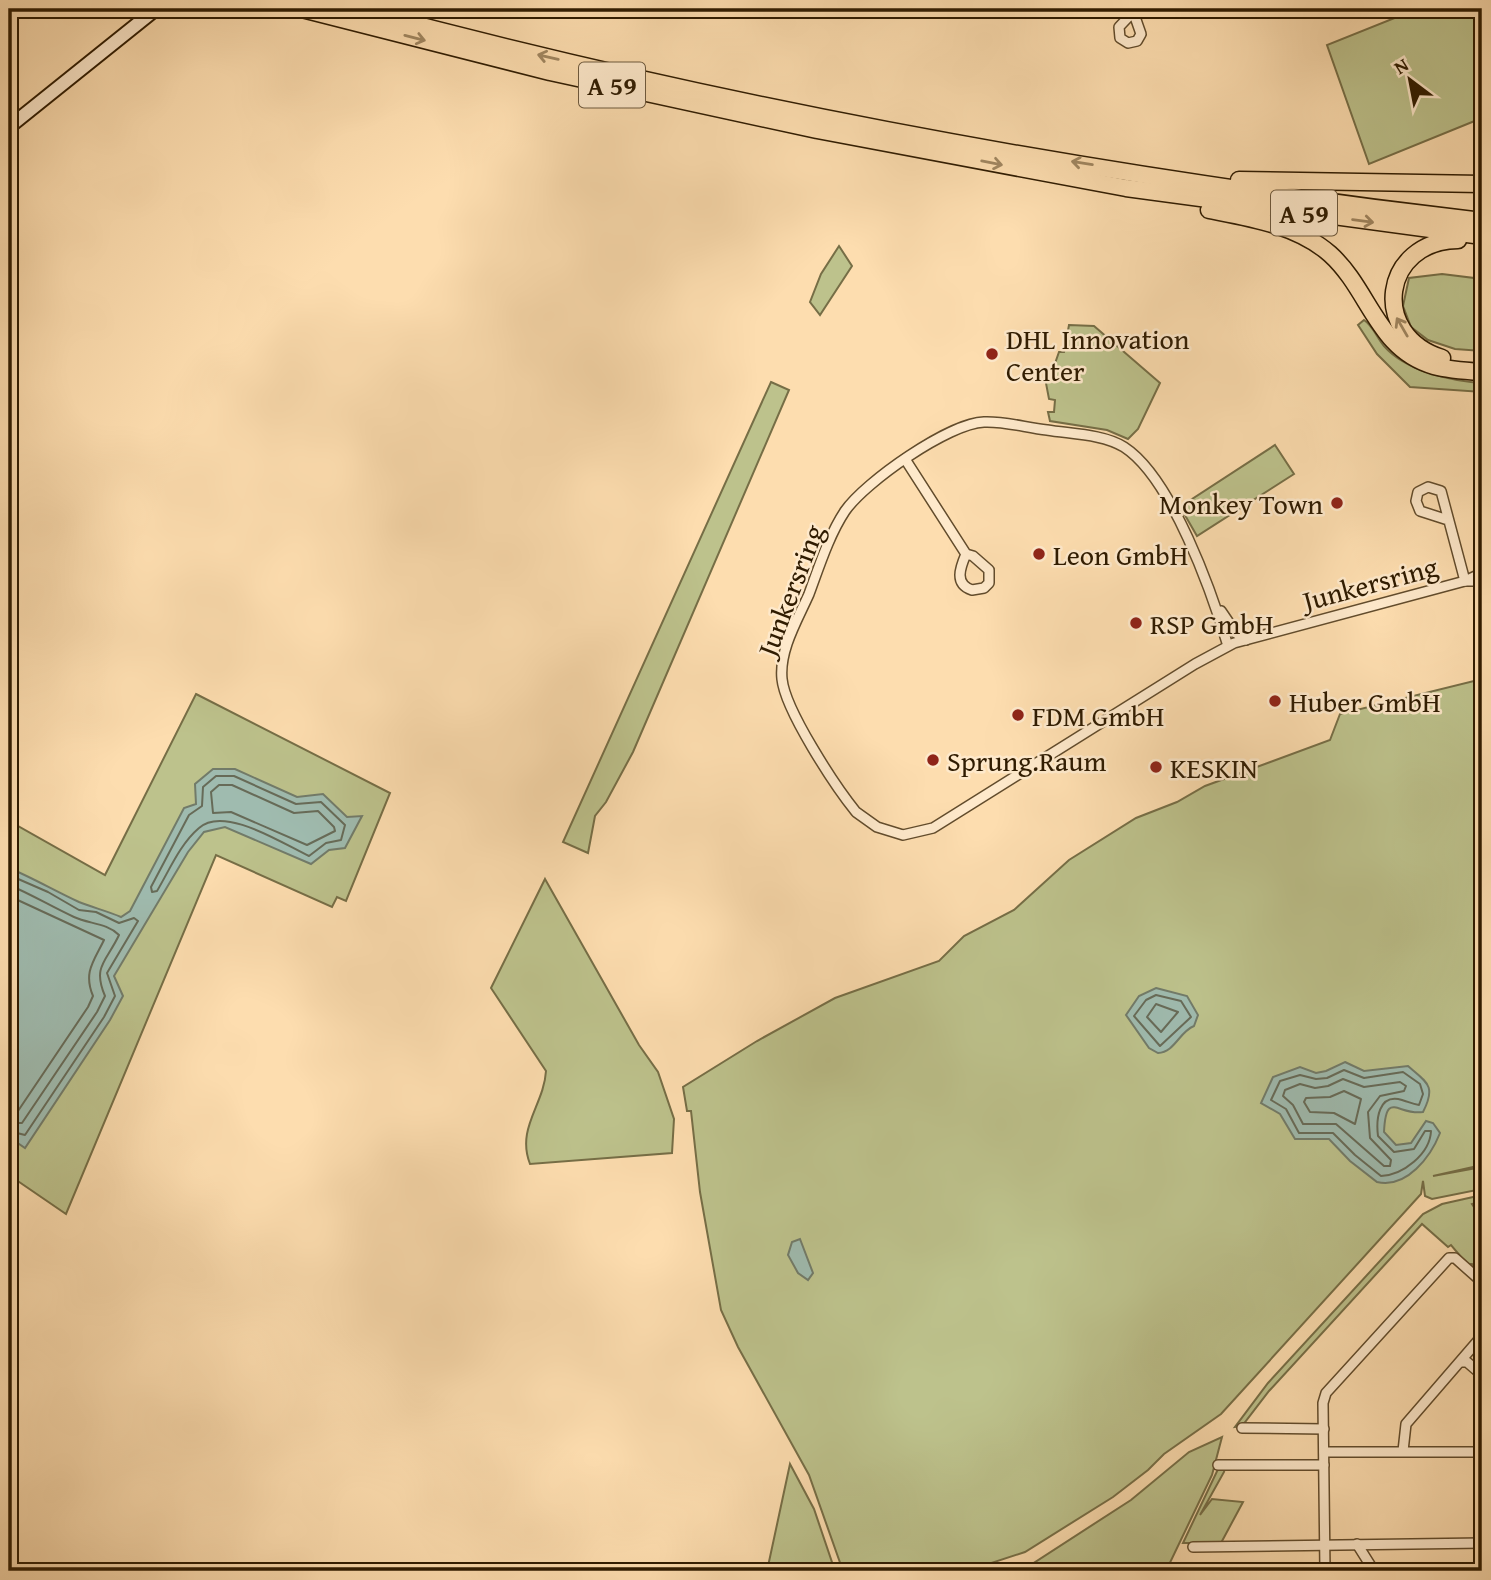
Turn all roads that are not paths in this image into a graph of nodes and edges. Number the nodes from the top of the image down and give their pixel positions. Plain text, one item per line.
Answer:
1 (156, 9) edge
2 (302, 9) edge
3 (357, 9) edge
4 (9, 127) edge
5 (1149, 174) junction
6 (1482, 185) edge
7 (1126, 188) junction
8 (1482, 222) edge
9 (1482, 238) edge
10 (1482, 362) edge
11 (1482, 372) edge
12 (905, 459) junction
13 (1447, 520) dead end
14 (966, 554) dead end
15 (1482, 573) edge
16 (1465, 581) junction
17 (1482, 581) edge
18 (1217, 603) junction
19 (1245, 640) junction
20 (1228, 646) junction
21 (1482, 1282) edge
22 (1482, 1336) edge
23 (1462, 1362) junction
24 (1482, 1375) edge
25 (1242, 1428) dead end
26 (1324, 1429) junction
27 (1403, 1451) junction
28 (1324, 1452) junction
29 (1482, 1452) edge
30 (1218, 1465) dead end
31 (1324, 1465) junction
32 (1482, 1543) edge
33 (1357, 1544) junction
34 (1324, 1545) junction
35 (1193, 1547) dead end
36 (1325, 1571) edge
37 (1374, 1571) edge

1 - 4 main road
2 -> 7 highway, A 59
5 -> 3 highway, A 59
5 - 6 highway
5 - 8 highway, A 59
7 -> 9 highway, A 59
7 - 11 highway
10 -> 9 highway
12 - 14 street
12 - 18 street, Junkersring
12 - 20 street, Junkersring
13 - 16 street
15 - 16 street, Junkersring
16 - 17 street, Junkersring
16 - 19 street, Junkersring
18 - 19 street, Junkersring
18 - 20 street, Junkersring
19 - 20 street, Junkersring
21 - 26 street
22 - 23 street
23 - 24 street
23 - 27 street
25 - 26 street
26 - 28 street
27 - 28 street
27 - 29 street
28 - 31 street
30 - 31 street
31 - 34 street
32 - 33 street
33 - 34 street
33 - 37 street
34 - 35 street
34 - 36 street

